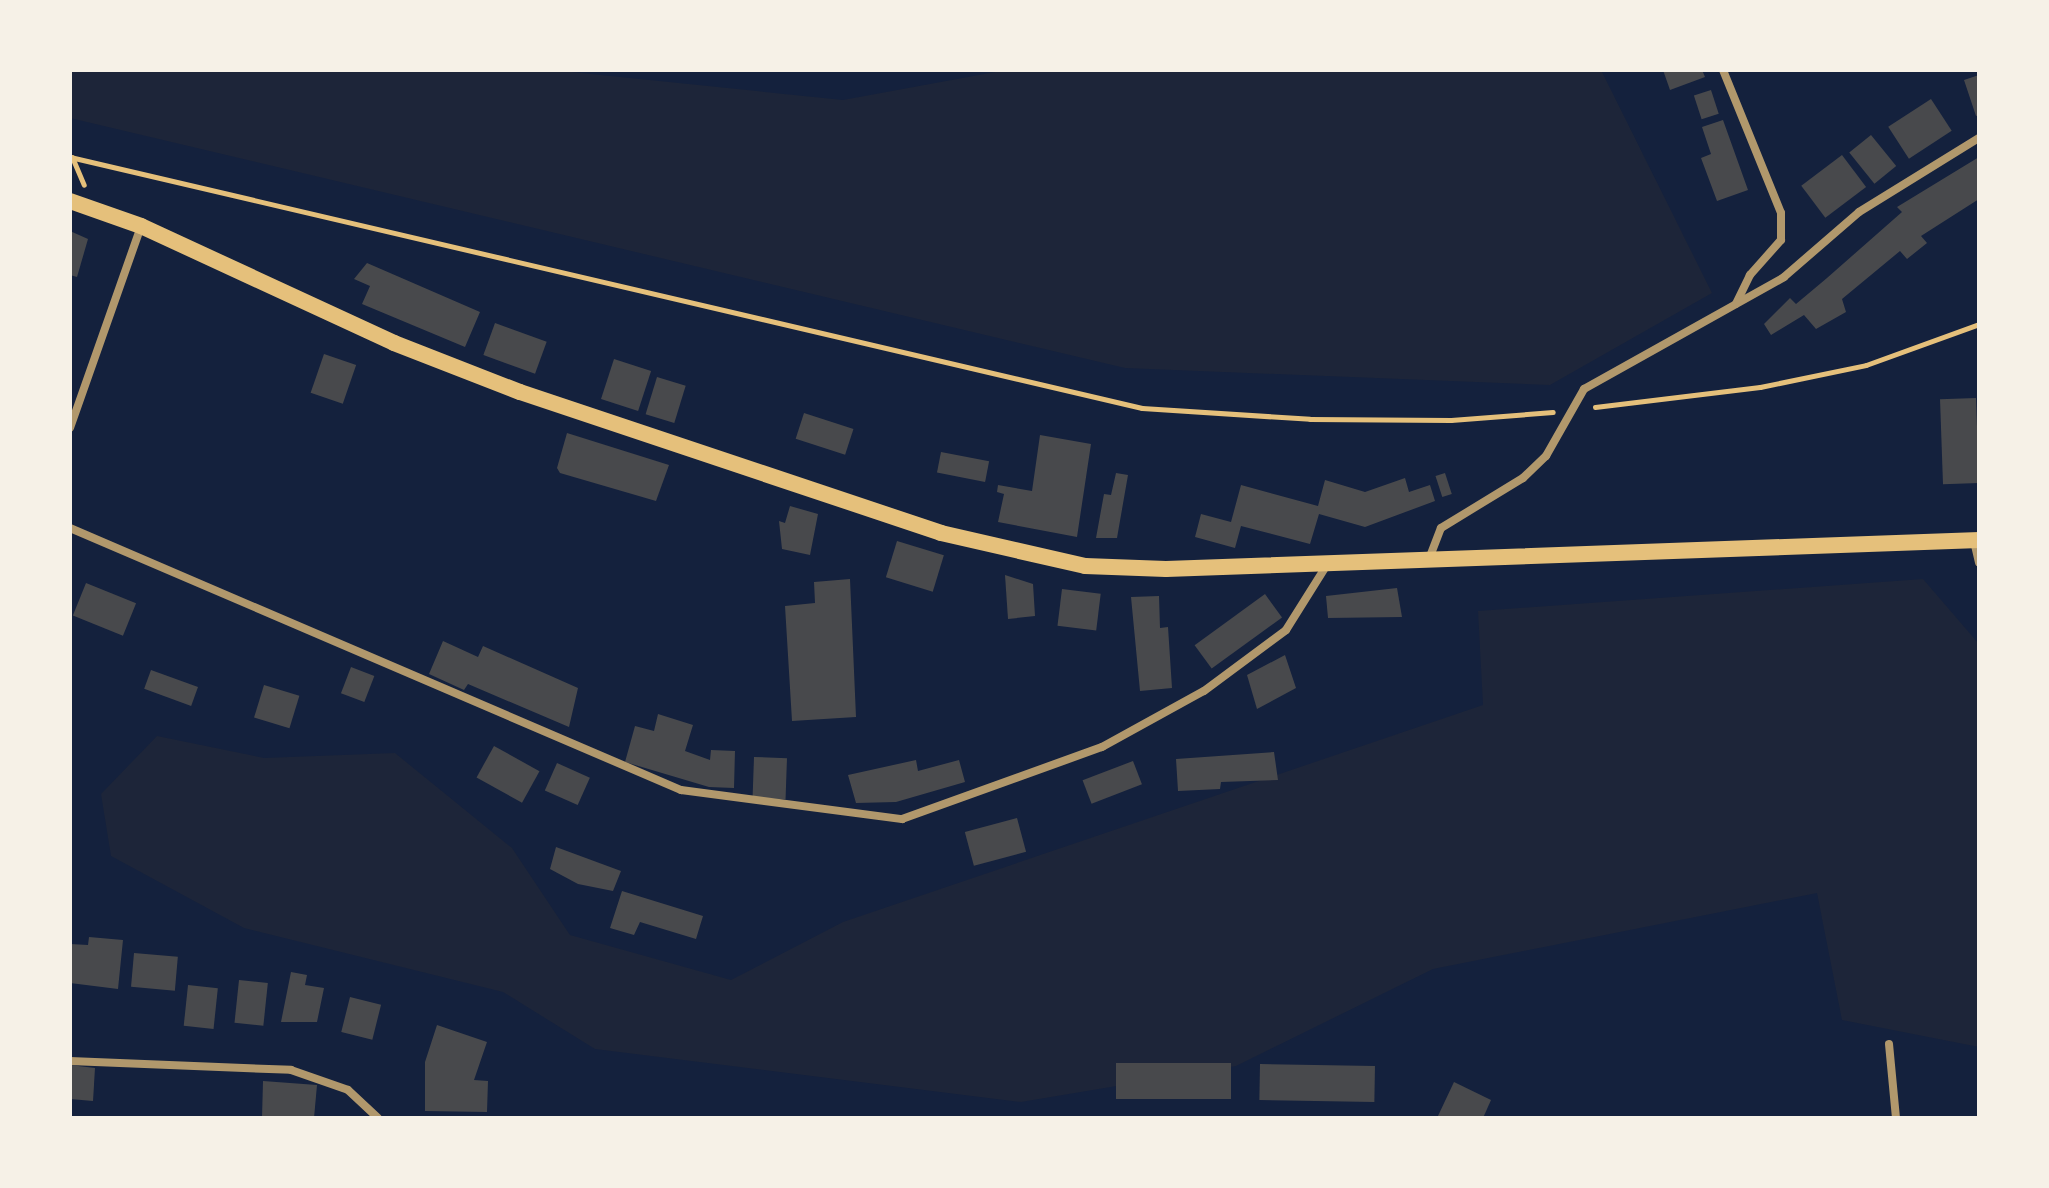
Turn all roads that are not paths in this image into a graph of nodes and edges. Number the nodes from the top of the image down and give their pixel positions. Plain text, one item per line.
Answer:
1 (1723, 70) edge
2 (1979, 138) edge
3 (70, 201) edge
4 (141, 226) junction
5 (1736, 304) junction
6 (70, 428) edge
7 (70, 528) edge
8 (1977, 541) edge
9 (1429, 559) junction
10 (1979, 562) edge
11 (1328, 563) junction
12 (1889, 1044) dead end
13 (70, 1061) edge
14 (378, 1118) edge
15 (1896, 1118) edge

1 - 5 street
2 - 5 street
3 - 4 main road
4 - 6 street
4 - 11 main road
5 - 9 street
7 - 11 street
8 - 9 main road
8 - 10 street
9 - 11 main road
12 - 15 street
13 - 14 street

